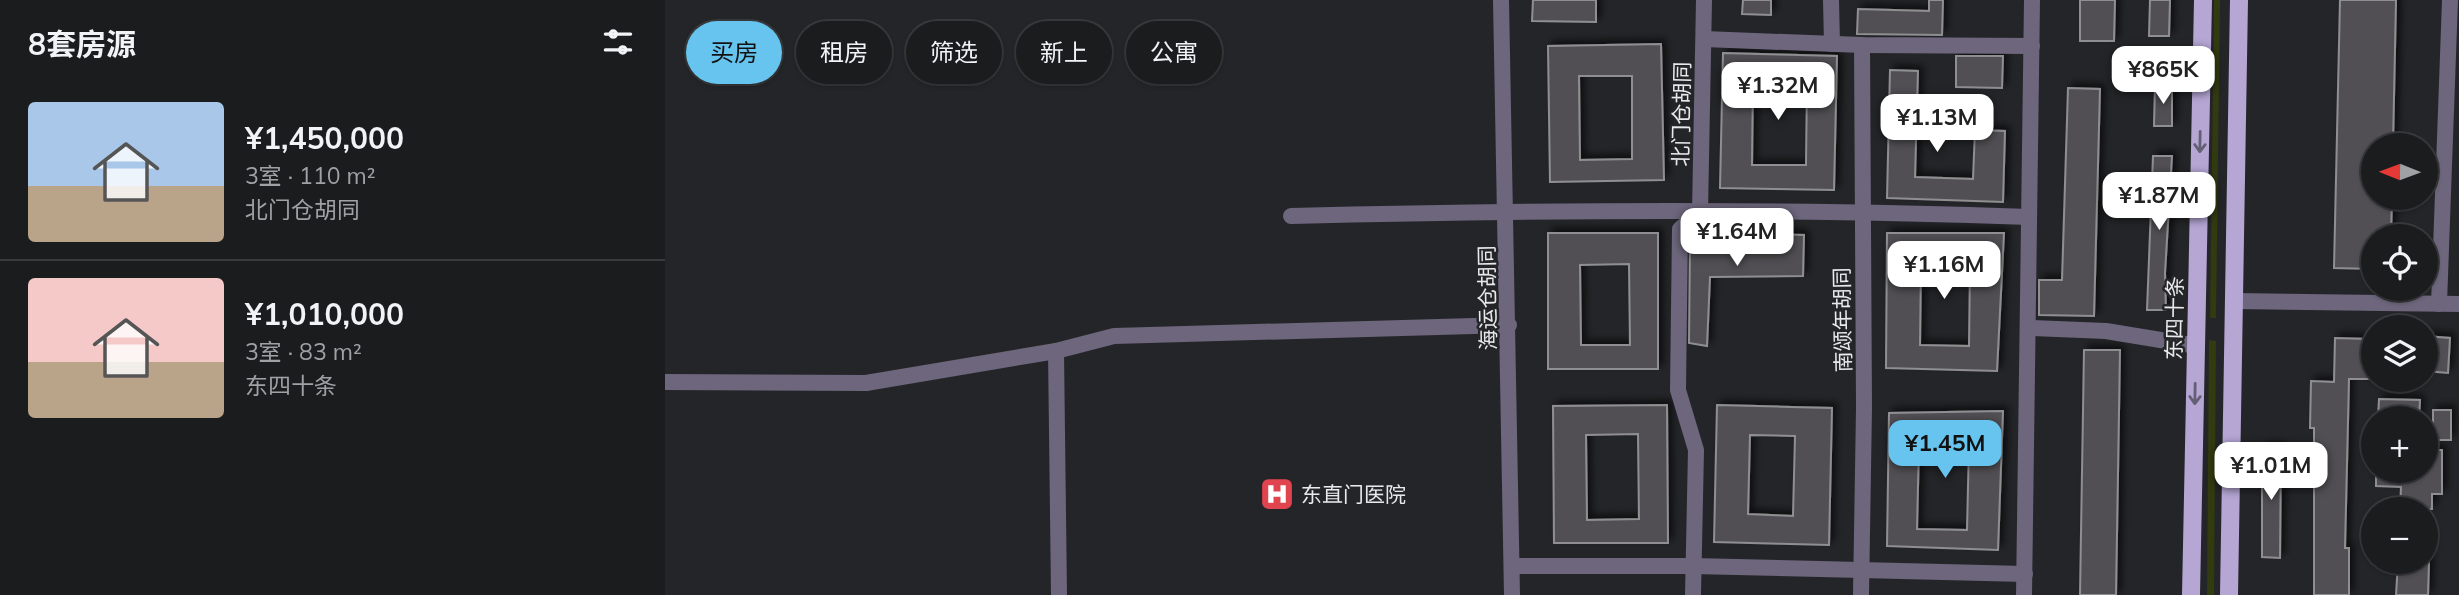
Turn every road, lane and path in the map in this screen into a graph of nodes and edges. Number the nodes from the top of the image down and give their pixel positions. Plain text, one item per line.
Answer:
1 (1501, 0) edge
2 (1704, 0) edge
3 (1831, 0) edge
4 (2032, 0) edge
5 (2203, 0) edge
6 (2239, 0) edge
7 (2450, 0) edge
8 (1704, 39) junction
9 (1832, 44) junction
10 (1862, 45) junction
11 (2032, 46) junction
12 (1506, 211) junction
13 (1863, 211) junction
14 (1700, 212) junction
15 (1291, 216) dead end
16 (2029, 217) junction
17 (2235, 301) junction
18 (2439, 304) junction
19 (2459, 304) edge
20 (1509, 326) junction
21 (2029, 328) junction
22 (2196, 346) junction
23 (1056, 351) junction
24 (665, 382) edge
25 (1512, 566) junction
26 (1693, 566) junction
27 (1862, 571) junction
28 (2025, 574) junction
29 (1059, 595) edge
30 (1512, 595) edge
31 (1693, 595) edge
32 (1861, 595) edge
33 (2024, 595) edge
34 (2191, 595) edge
35 (2229, 595) edge

1 - 12 street, 海运仓胡同
2 - 8 street, 北门仓胡同
3 - 9 street
4 - 11 street
5 -> 22 main road, 东四十条
6 - 17 main road
7 - 18 street
8 - 9 street
8 - 14 street, 北门仓胡同
9 - 10 street
10 - 11 street
10 - 13 street, 南颂年胡同
11 - 16 street
12 - 14 street
12 - 15 street
12 - 20 street, 海运仓胡同
13 - 14 street
13 - 16 street
13 - 27 street, 南颂年胡同
14 - 26 street
16 - 21 street
17 - 18 street
17 - 35 main road
18 - 19 street
20 - 23 street
20 - 25 street, 海运仓胡同
21 - 22 street
21 - 28 street
22 -> 34 main road, 东四十条
23 - 24 street
23 - 29 street
25 - 26 street
25 - 30 street, 海运仓胡同
26 - 27 street
26 - 31 street
27 - 28 street
27 - 32 street, 南颂年胡同
28 - 33 street

